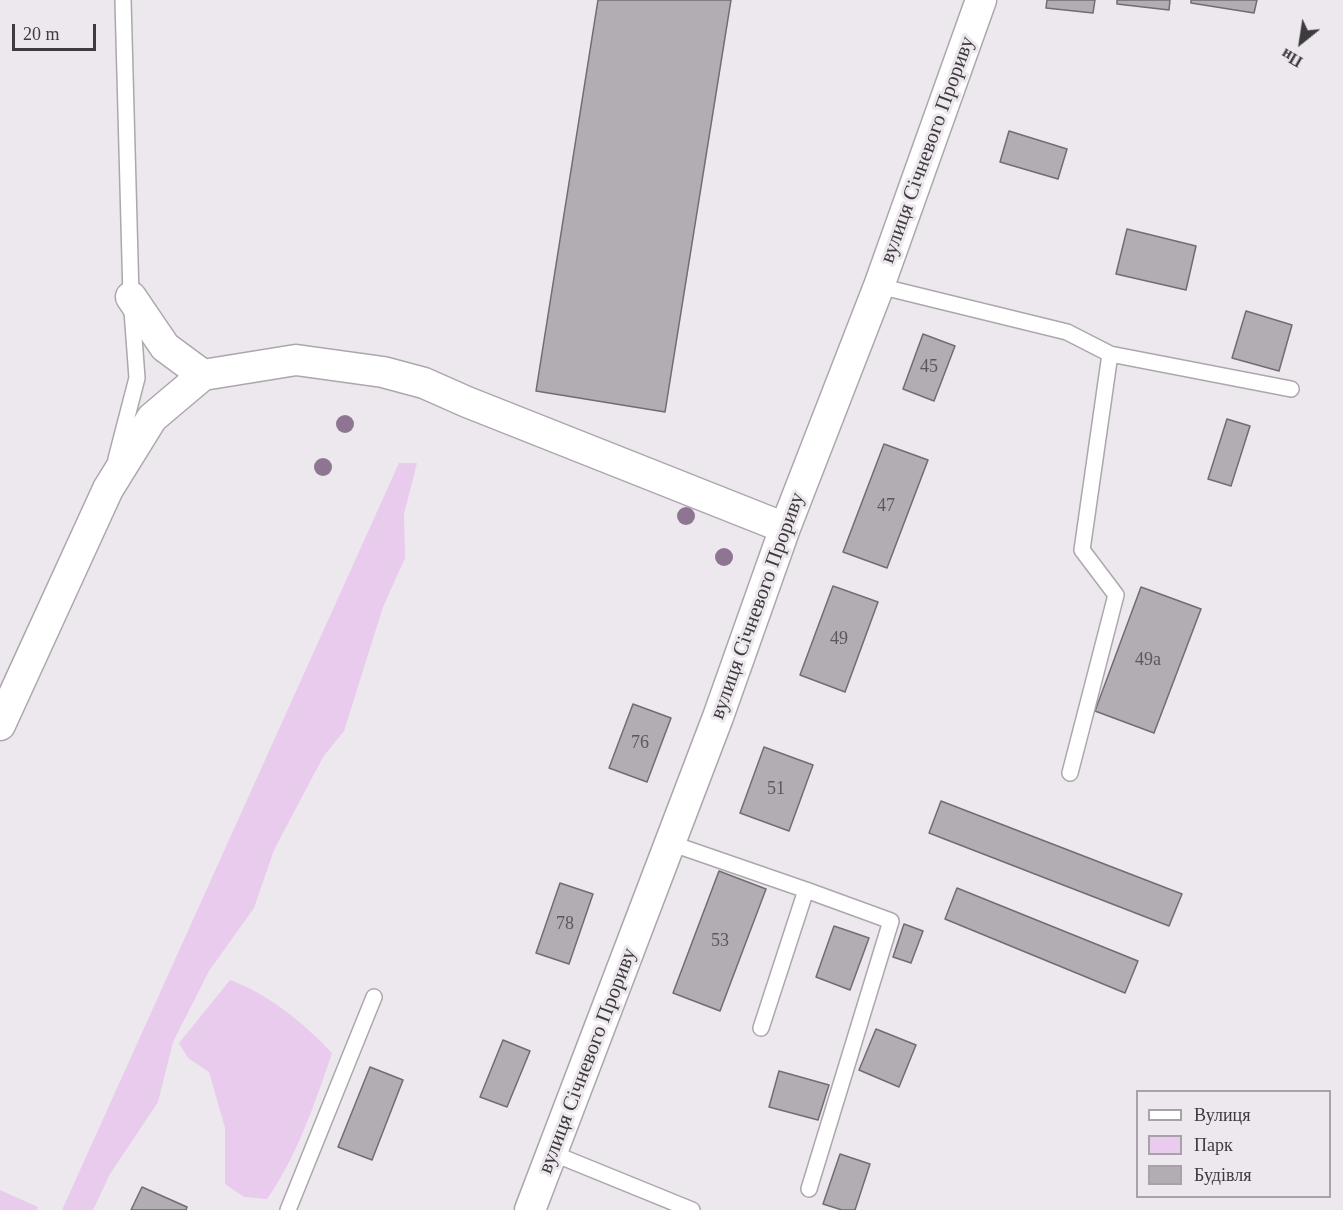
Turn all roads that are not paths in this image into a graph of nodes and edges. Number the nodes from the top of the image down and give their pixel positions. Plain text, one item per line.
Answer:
1 (123, 0) edge
2 (981, 0) edge
3 (879, 286) junction
4 (131, 297) junction
5 (1110, 354) junction
6 (203, 375) junction
7 (1291, 389) dead end
8 (108, 489) junction
9 (785, 528) junction
10 (0, 725) edge
11 (1070, 773) dead end
12 (670, 843) junction
13 (806, 890) junction
14 (374, 997) dead end
15 (761, 1028) dead end
16 (552, 1153) junction
17 (809, 1189) dead end
18 (288, 1210) edge
19 (530, 1210) edge
20 (692, 1210) edge

1 - 4 lane
2 - 3 street, вулиця Січневого Прориву
3 - 5 lane
3 - 9 street, вулиця Січневого Прориву
4 - 6 street
4 - 8 lane
5 - 7 lane
5 - 11 lane
6 - 8 street
6 - 9 street
8 - 10 street
9 - 12 street, вулиця Січневого Прориву
12 - 13 lane
12 - 16 street, вулиця Січневого Прориву
13 - 15 lane
13 - 17 lane
14 - 18 lane
16 - 19 street, вулиця Січневого Прориву
16 - 20 lane

